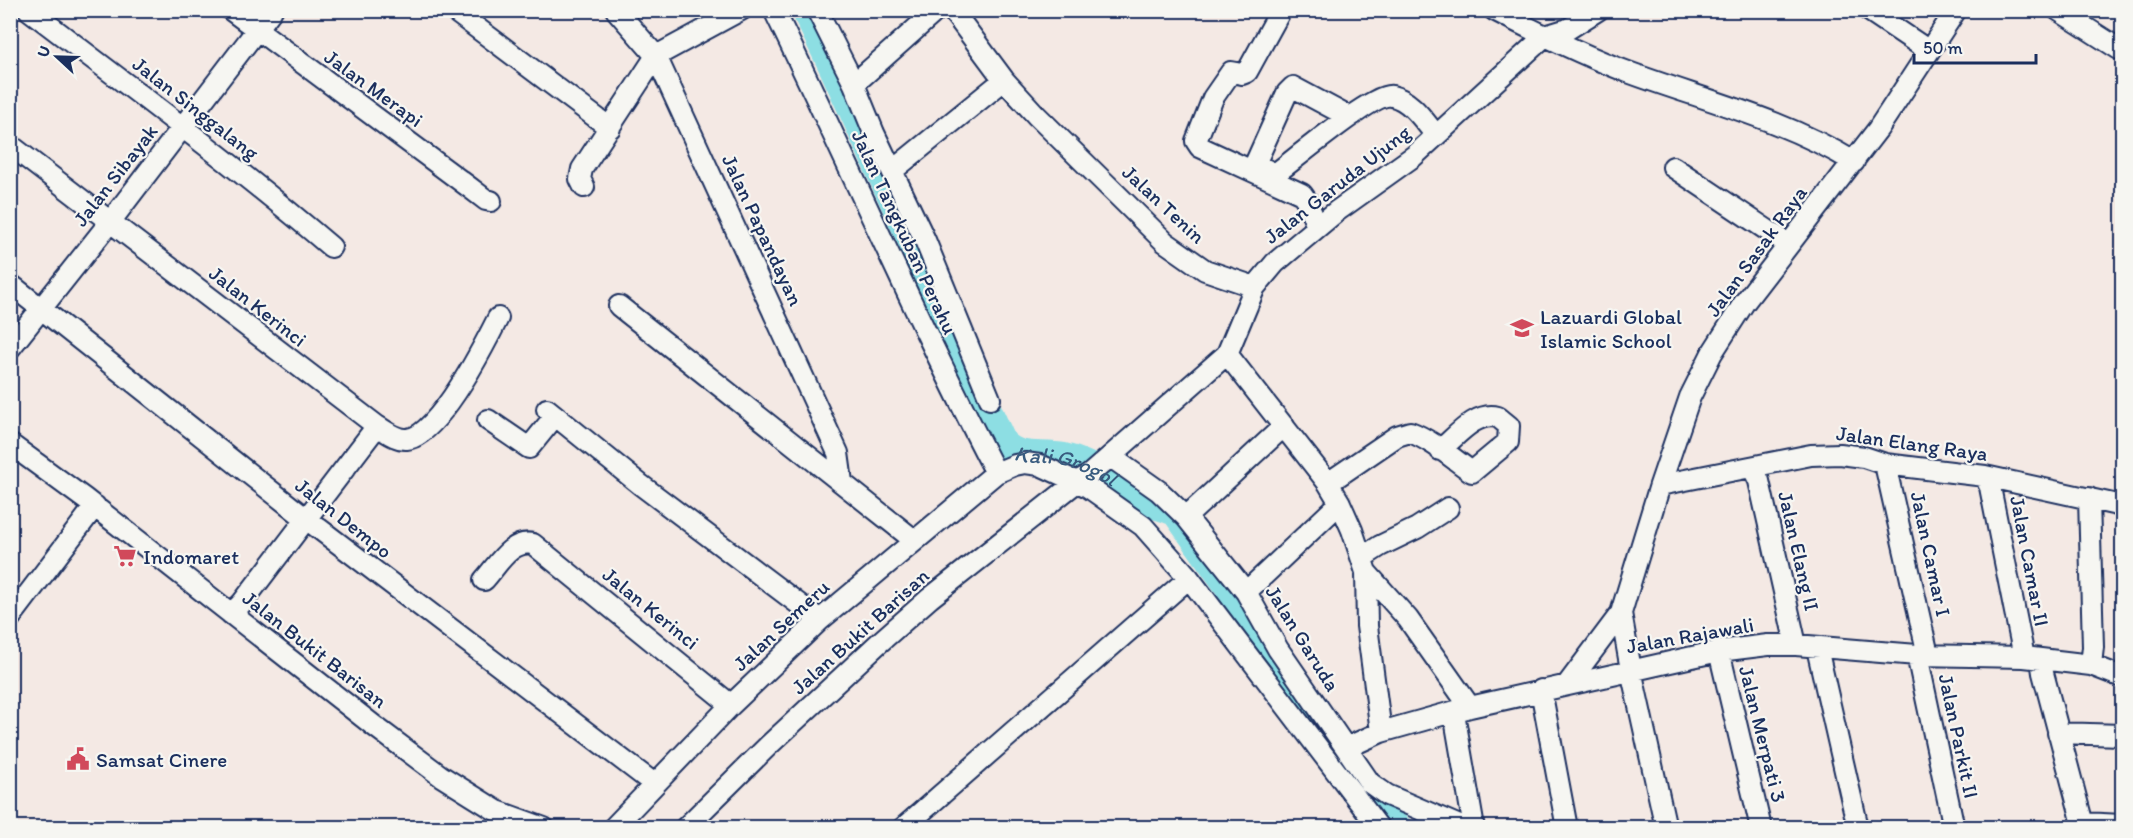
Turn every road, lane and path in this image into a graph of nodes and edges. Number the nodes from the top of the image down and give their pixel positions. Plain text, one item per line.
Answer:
1 (29, 10) edge
2 (231, 10) edge
3 (272, 10) edge
4 (453, 10) edge
5 (616, 10) edge
6 (741, 10) edge
7 (774, 10) edge
8 (817, 10) edge
9 (937, 10) edge
10 (952, 10) edge
11 (1281, 10) edge
12 (1494, 10) edge
13 (1598, 10) edge
14 (1868, 10) edge
15 (1956, 10) edge
16 (2058, 10) edge
17 (257, 31) junction
18 (1545, 36) junction
19 (2119, 49) dead end
20 (1929, 51) junction
21 (656, 56) junction
22 (1004, 80) junction
23 (854, 84) junction
24 (1349, 117) junction
25 (183, 127) junction
26 (610, 128) junction
27 (1436, 135) junction
28 (10, 145) edge
29 (1854, 162) junction
30 (1673, 167) dead end
31 (892, 171) junction
32 (584, 187) dead end
33 (491, 201) dead end
34 (111, 222) junction
35 (1317, 227) junction
36 (1788, 244) junction
37 (331, 247) dead end
38 (10, 284) edge
39 (1255, 287) junction
40 (619, 306) dead end
41 (41, 309) junction
42 (498, 318) dead end
43 (10, 348) edge
44 (1227, 354) junction
45 (990, 399) dead end
46 (488, 420) dead end
47 (377, 426) junction
48 (1284, 426) junction
49 (10, 444) edge
50 (1440, 450) dead end
51 (1109, 458) junction
52 (1885, 464) junction
53 (1753, 468) junction
54 (996, 473) junction
55 (1985, 476) junction
56 (1083, 478) junction
57 (842, 482) junction
58 (1328, 483) junction
59 (1660, 485) junction
60 (2090, 498) junction
61 (1340, 503) junction
62 (2122, 506) edge
63 (95, 507) junction
64 (1448, 508) dead end
65 (1191, 513) junction
66 (305, 518) junction
67 (914, 540) junction
68 (1364, 564) junction
69 (1190, 578) junction
70 (484, 580) dead end
71 (1246, 592) junction
72 (1622, 613) junction
73 (231, 614) junction
74 (10, 618) edge
75 (820, 620) junction
76 (1796, 645) junction
77 (1817, 648) junction
78 (1719, 651) junction
79 (1923, 655) junction
80 (2032, 658) junction
81 (2091, 665) junction
82 (1631, 670) junction
83 (2122, 677) edge
84 (1567, 685) junction
85 (1541, 690) junction
86 (731, 705) junction
87 (1462, 710) junction
88 (1382, 732) junction
89 (2058, 733) junction
90 (2122, 735) edge
91 (1346, 748) junction
92 (653, 783) junction
93 (1435, 822) edge
94 (2083, 825) edge
95 (2122, 825) edge
96 (544, 828) edge
97 (612, 828) edge
98 (685, 828) edge
99 (903, 828) edge
100 (1378, 828) edge
101 (1464, 828) edge
102 (1474, 828) edge
103 (1567, 828) edge
104 (1666, 828) edge
105 (1761, 828) edge
106 (1858, 828) edge
107 (1954, 828) edge

1 - 25 street, Jalan Singgalang
2 - 17 street, Jalan Merapi
3 - 17 street, Jalan Sibayak
4 - 26 street
5 - 21 street, Jalan Papandayan
6 - 21 street
7 - 54 street, Jalan Tangkuban Perahu
8 - 23 street
9 - 23 street
10 - 22 street, Jalan Tenin
11 - 35 street
12 - 18 street
13 - 18 street
14 - 20 street
15 - 20 street, Jalan Sasak Raya
16 - 19 street
17 - 25 street, Jalan Sibayak
17 - 33 street, Jalan Merapi
18 - 27 street, Jalan Garuda Ujung
18 - 29 street
20 - 29 street, Jalan Sasak Raya
21 - 26 street
21 - 57 street, Jalan Papandayan
22 - 31 street
22 - 39 street, Jalan Tenin
23 - 31 street
24 - 24 street
24 - 27 street
25 - 34 street, Jalan Sibayak
25 - 37 street, Jalan Singgalang
26 - 32 street
27 - 35 street, Jalan Garuda Ujung
28 - 34 street, Jalan Kerinci
29 - 36 street, Jalan Sasak Raya
30 - 36 street
31 - 45 street
34 - 41 street, Jalan Sibayak
34 - 47 street, Jalan Kerinci
35 - 39 street, Jalan Garuda Ujung
36 - 59 street, Jalan Sasak Raya
38 - 41 street, Jalan Dempo
39 - 44 street, Jalan Garuda Ujung
40 - 57 street
41 - 43 street, Jalan Sibayak
41 - 66 street, Jalan Dempo
42 - 47 street, Jalan Kerinci
44 - 48 street
44 - 51 street, Jalan Garuda Ujung
46 - 75 street
47 - 66 street
48 - 58 street
48 - 65 street
49 - 63 street, Jalan Bukit Barisan
50 - 58 street
51 - 56 street, Jalan Garuda Ujung
51 - 65 street, Jalan Garuda
52 - 53 street, Jalan Elang Raya
52 - 55 street, Jalan Elang Raya
52 - 79 street, Jalan Camar I
53 - 59 street, Jalan Elang Raya
53 - 76 street, Jalan Elang II
54 - 56 street
54 - 67 street, Jalan Semeru
55 - 60 street, Jalan Elang Raya
55 - 80 street, Jalan Camar II
56 - 69 street
56 - 98 street, Jalan Bukit Barisan
57 - 67 street
58 - 61 street
59 - 72 street, Jalan Sasak Raya
60 - 62 street, Jalan Elang Raya
60 - 81 street
61 - 68 street
61 - 71 street
63 - 73 street, Jalan Bukit Barisan
63 - 74 street
64 - 68 street
65 - 71 street, Jalan Garuda
66 - 73 street
66 - 92 street, Jalan Dempo
67 - 75 street, Jalan Semeru
68 - 87 street
68 - 88 street
69 - 99 street
69 - 100 street
70 - 86 street, Jalan Kerinci
71 - 91 street, Jalan Garuda
72 - 82 street, Jalan Sasak Raya
72 - 84 street, Jalan Sasak Raya
73 - 96 street, Jalan Bukit Barisan
75 - 86 street, Jalan Semeru
76 - 77 street, Jalan Rajawali
76 - 78 street, Jalan Rajawali
77 - 79 street, Jalan Rajawali
77 - 106 street
78 - 82 street, Jalan Rajawali
78 - 105 street, Jalan Merpati 3
79 - 80 street, Jalan Rajawali
79 - 107 street, Jalan Parkit II
80 - 81 street, Jalan Rajawali
80 - 89 street, Jalan Camar II
81 - 83 street, Jalan Rajawali
82 - 84 street, Jalan Rajawali
82 - 104 street, Jalan Sasak Raya
84 - 85 street, Jalan Rajawali
85 - 87 street, Jalan Rajawali
85 - 103 street
86 - 92 street, Jalan Semeru
87 - 88 street, Jalan Rajawali
87 - 102 street
88 - 91 street, Jalan Rajawali
89 - 90 street
89 - 94 street, Jalan Camar II
91 - 93 street, Jalan Garuda
92 - 97 street, Jalan Semeru
93 - 101 street, Jalan Garuda
94 - 95 street

